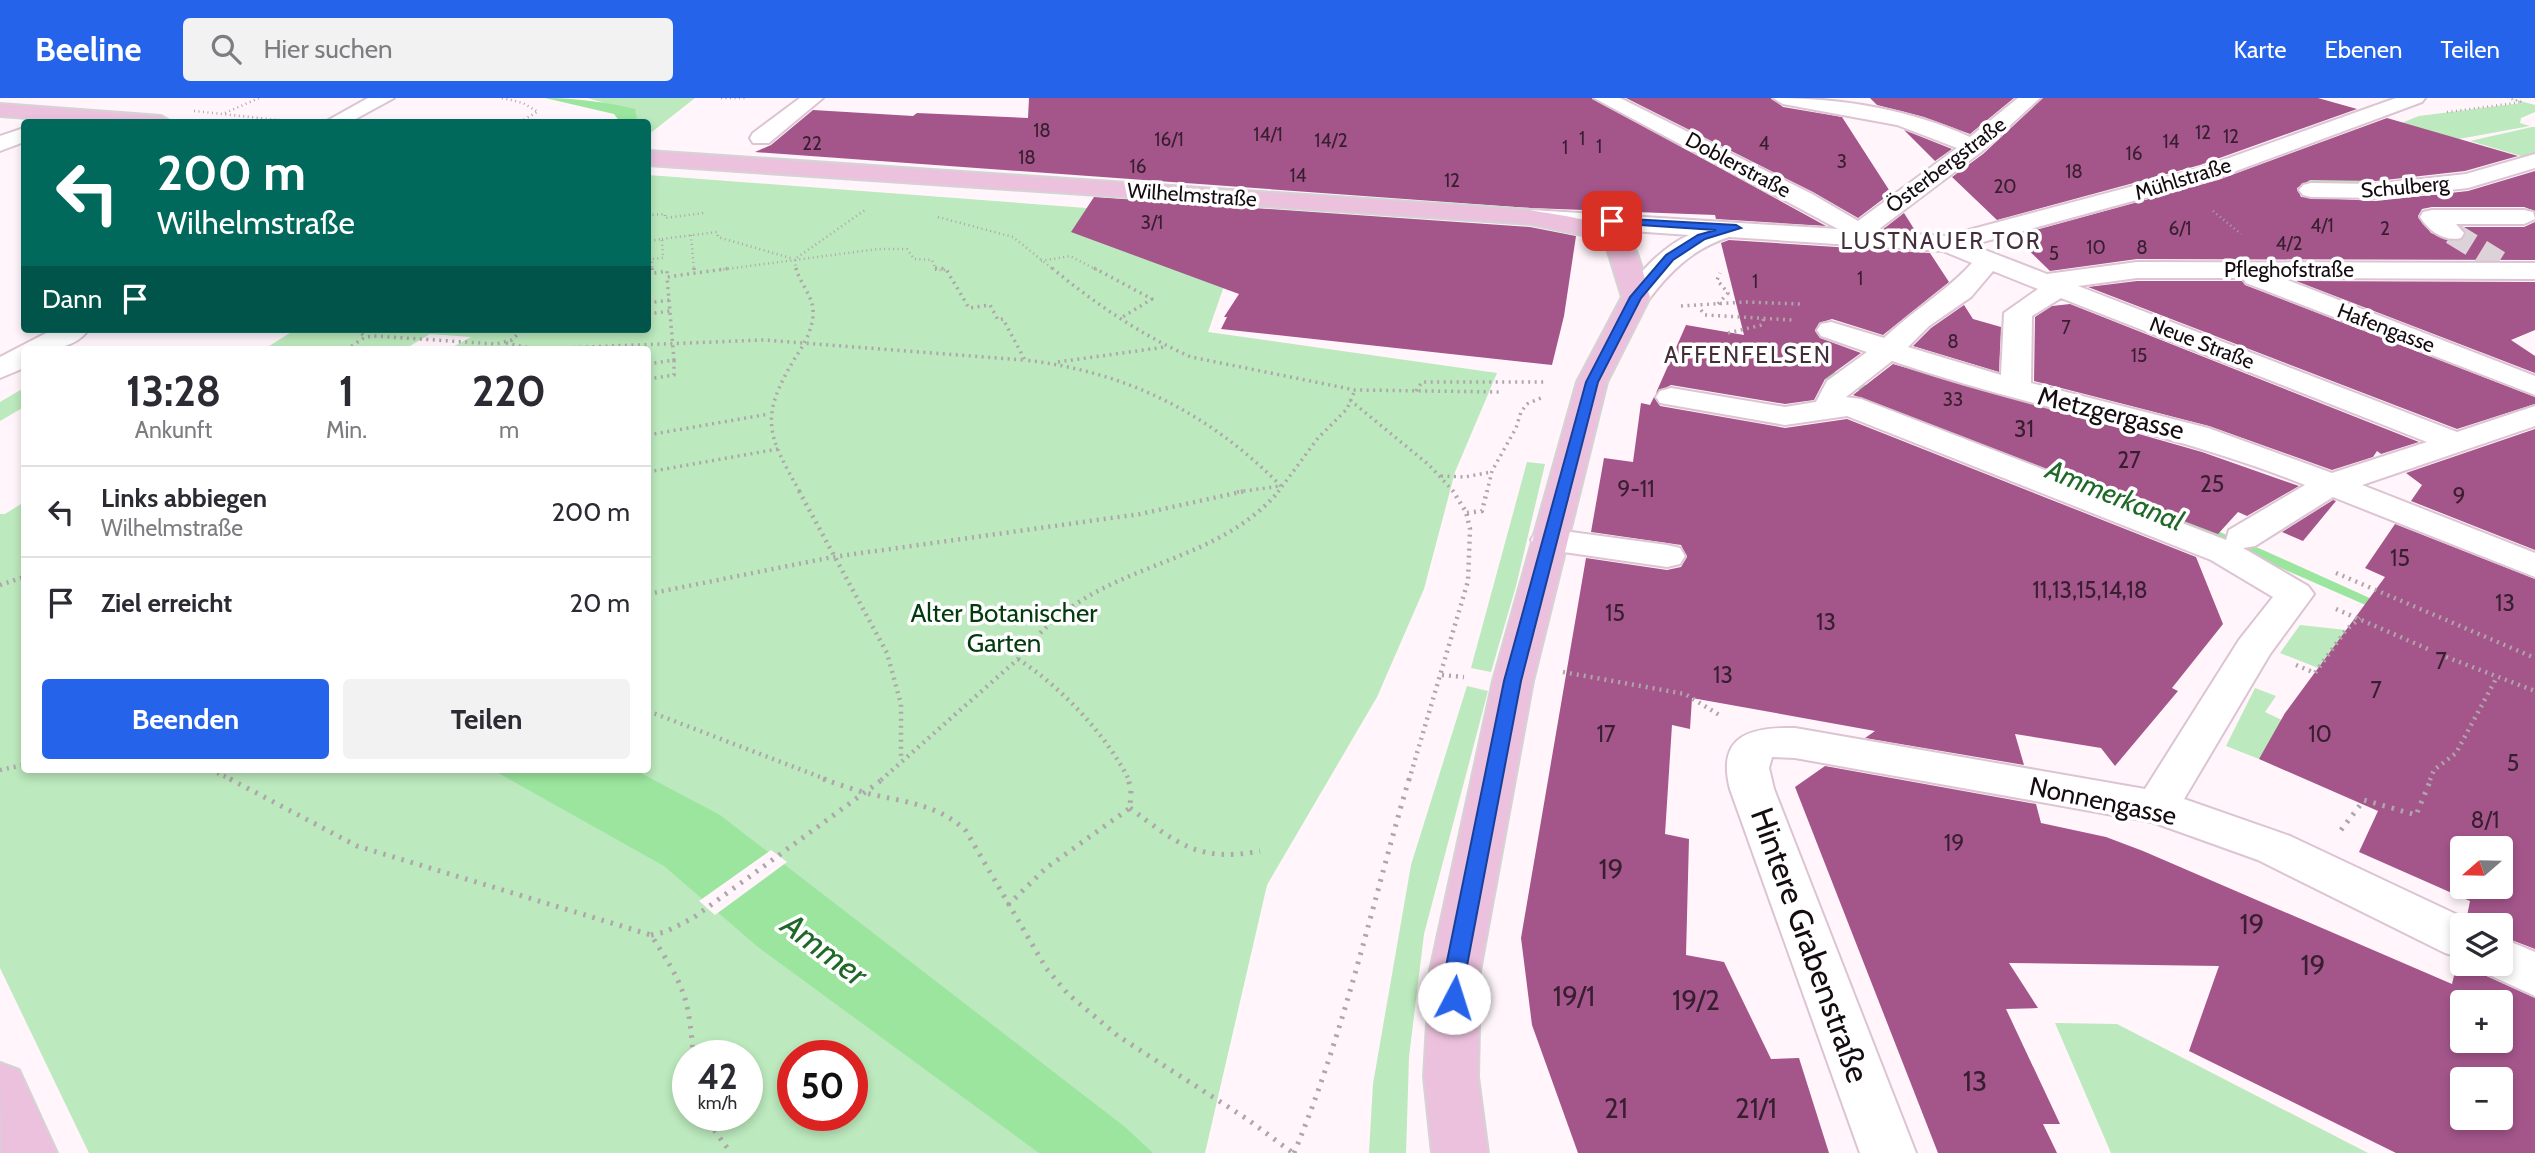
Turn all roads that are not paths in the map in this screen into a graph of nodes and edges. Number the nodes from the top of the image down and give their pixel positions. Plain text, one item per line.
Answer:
1 (384, 98) edge
2 (813, 98) edge
3 (1604, 98) edge
4 (1783, 98) edge
5 (1842, 98) edge
6 (2030, 98) edge
7 (2414, 98) edge
8 (0, 110) edge
9 (66, 119) edge
10 (341, 119) edge
11 (21, 135) edge
12 (761, 138) dead end
13 (1980, 141) junction
14 (0, 144) edge
15 (651, 158) edge
16 (2529, 169) edge
17 (2311, 190) dead end
18 (2524, 216) dead end
19 (1530, 217) junction
20 (1736, 228) junction
21 (2452, 233) tunnel mouth
22 (1864, 235) junction
23 (1947, 244) junction
24 (1988, 261) junction
25 (2516, 268) edge
26 (2236, 270) junction
27 (2051, 285) junction
28 (1636, 297) junction
29 (1831, 330) dead end
30 (68, 333) edge
31 (43, 346) edge
32 (1888, 350) junction
33 (21, 358) edge
34 (0, 369) edge
35 (2535, 386) edge
36 (1843, 389) junction
37 (2016, 389) junction
38 (1671, 397) dead end
39 (2535, 415) edge
40 (2457, 443) junction
41 (2331, 484) junction
42 (2242, 538) dead end
43 (1549, 540) junction
44 (1667, 556) dead end
45 (2535, 566) edge
46 (1763, 742) joint
47 (2157, 807) junction
48 (2450, 933) edge
49 (2513, 964) edge
50 (2535, 975) edge
51 (0, 1087) edge
52 (29, 1153) edge
53 (1460, 1153) edge
54 (1888, 1153) edge

1 - 10 street
2 - 12 street
3 - 22 street, Doblerstraße
4 - 13 street
5 - 13 street
6 - 13 street, Österbergstraße
7 - 23 street, Mühlstraße
8 - 9 main road
11 - 14 street
13 - 22 street, Österbergstraße
15 - 19 main road, Wilhelmstraße
16 - 17 street, Schulberg
18 - 21 street, Schulberg
19 - 20 street, Wilhelmstraße
19 - 28 main road
20 - 22 street, Wilhelmstraße
20 - 28 street
22 - 23 street, Wilhelmstraße
23 - 24 street, Neue Straße
24 - 27 street, Neue Straße
24 - 32 street
25 - 26 street, Pfleghofstraße
26 - 27 street, Pfleghofstraße
26 - 35 street, Hafengasse
27 - 37 street
27 - 40 street, Neue Straße
28 - 43 main road
29 - 32 street, Metzgergasse
30 - 31 street
32 - 36 street
32 - 37 street, Metzgergasse
33 - 34 street
36 - 38 street
36 - 47 street
37 - 41 street, Metzgergasse
39 - 40 street
40 - 41 street
41 - 42 street
41 - 45 street, Metzgergasse
43 - 44 street
43 - 53 main road
46 - 47 street, Nonnengasse
46 - 54 street, Hintere Grabenstraße
47 - 48 street, Nonnengasse
49 - 50 street
51 - 52 main road

